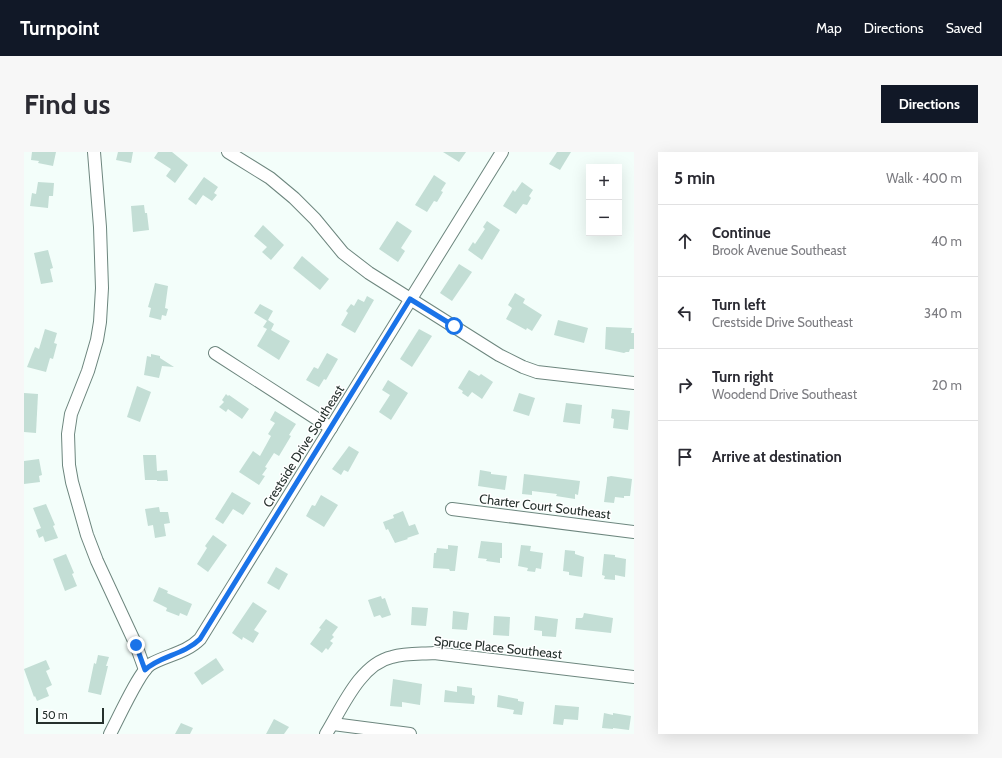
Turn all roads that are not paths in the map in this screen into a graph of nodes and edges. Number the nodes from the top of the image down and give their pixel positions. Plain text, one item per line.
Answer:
1 (94, 152) edge
2 (228, 152) edge
3 (502, 152) edge
4 (410, 299) junction
5 (215, 353) dead end
6 (634, 383) edge
7 (330, 428) junction
8 (452, 509) dead end
9 (634, 532) edge
10 (145, 670) junction
11 (634, 677) edge
12 (329, 729) edge
13 (110, 734) edge
14 (410, 734) edge

1 - 10 street
2 - 4 street
3 - 4 street, Crestside Drive Southeast
4 - 6 street
4 - 7 street, Crestside Drive Southeast
5 - 7 street
7 - 10 street, Crestside Drive Southeast
8 - 9 street, Charter Court Southeast
10 - 13 street
11 - 12 street, Spruce Place Southeast
12 - 14 street

